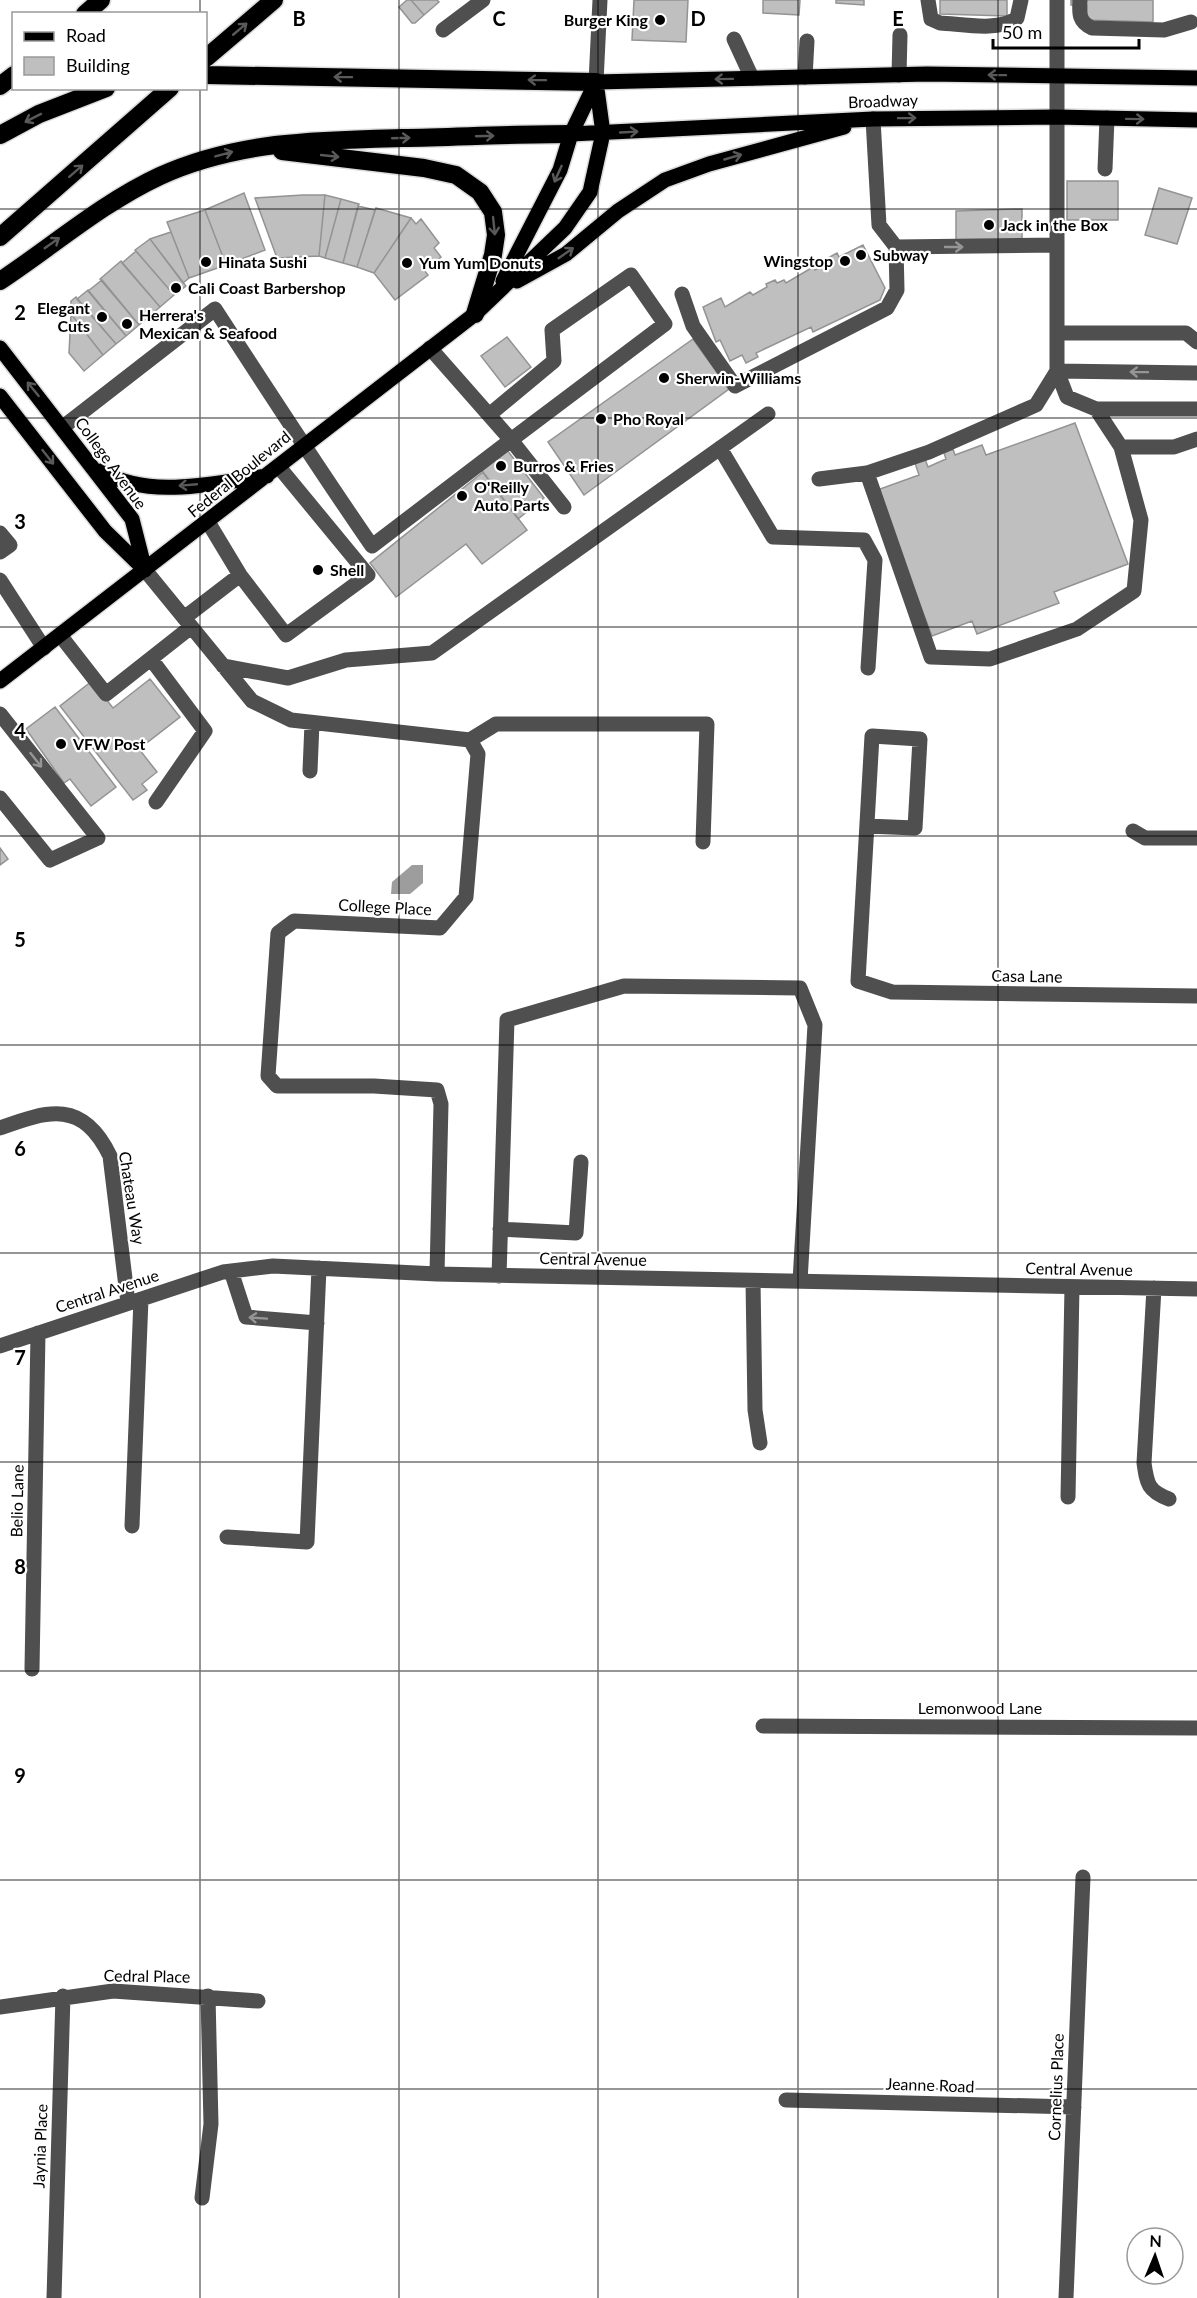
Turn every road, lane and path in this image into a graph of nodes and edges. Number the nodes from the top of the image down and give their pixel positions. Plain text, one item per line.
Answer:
1 (101, 0) edge
2 (274, 0) edge
3 (483, 0) edge
4 (600, 0) edge
5 (928, 0) edge
6 (1021, 0) edge
7 (1058, 0) edge
8 (1080, 0) edge
9 (87, 12) edge
10 (1191, 22) dead end
11 (443, 30) dead end
12 (900, 35) dead end
13 (734, 39) dead end
14 (807, 41) dead end
15 (207, 57) edge
16 (207, 75) edge
17 (899, 75) junction
18 (1055, 76) junction
19 (12, 77) edge
20 (805, 77) junction
21 (752, 78) junction
22 (1197, 78) edge
23 (596, 82) junction
24 (0, 86) edge
25 (101, 90) edge
26 (168, 90) edge
27 (1056, 117) junction
28 (1107, 118) junction
29 (873, 119) junction
30 (1197, 120) edge
31 (603, 133) junction
32 (571, 134) junction
33 (0, 135) edge
34 (250, 147) junction
35 (1106, 169) dead end
36 (0, 237) edge
37 (1058, 245) junction
38 (896, 247) junction
39 (2, 280) edge
40 (497, 292) junction
41 (682, 294) dead end
42 (475, 314) junction
43 (1057, 333) junction
44 (1197, 342) edge
45 (0, 348) edge
46 (430, 348) junction
47 (1057, 371) junction
48 (1197, 373) edge
49 (0, 396) edge
50 (1096, 409) junction
51 (1197, 409) edge
52 (768, 414) dead end
53 (489, 415) junction
54 (63, 427) junction
55 (1197, 439) edge
56 (511, 440) junction
57 (303, 446) junction
58 (1121, 447) junction
59 (720, 448) junction
60 (95, 468) junction
61 (273, 471) junction
62 (867, 473) junction
63 (819, 479) dead end
64 (564, 507) dead end
65 (208, 522) junction
66 (0, 533) edge
67 (0, 552) edge
68 (145, 570) junction
69 (240, 575) junction
70 (0, 580) edge
71 (188, 622) junction
72 (60, 635) junction
73 (44, 648) junction
74 (151, 659) junction
75 (223, 666) junction
76 (868, 668) dead end
77 (0, 681) edge
78 (0, 714) edge
79 (312, 723) junction
80 (470, 740) junction
81 (310, 771) dead end
82 (156, 802) dead end
83 (3, 807) edge
84 (867, 825) junction
85 (1132, 831) dead end
86 (1197, 838) edge
87 (703, 842) dead end
88 (1197, 996) edge
89 (0, 1128) edge
90 (581, 1162) dead end
91 (500, 1229) junction
92 (319, 1268) junction
93 (231, 1271) junction
94 (437, 1274) junction
95 (499, 1276) junction
96 (753, 1281) junction
97 (800, 1281) junction
98 (1072, 1287) junction
99 (1154, 1288) junction
100 (1197, 1289) edge
101 (135, 1301) junction
102 (316, 1323) junction
103 (38, 1334) junction
104 (0, 1346) edge
105 (760, 1443) dead end
106 (1068, 1497) dead end
107 (1168, 1499) dead end
108 (132, 1526) dead end
109 (227, 1537) dead end
110 (32, 1669) dead end
111 (763, 1726) dead end
112 (1197, 1728) edge
113 (1083, 1877) dead end
114 (63, 1996) junction
115 (208, 1996) junction
116 (258, 2001) dead end
117 (0, 2007) edge
118 (786, 2100) dead end
119 (1074, 2107) junction
120 (202, 2198) dead end
121 (54, 2298) edge
122 (1066, 2298) edge

1 - 9 highway
15 -> 2 highway
3 - 11 street
4 - 23 street
5 - 6 street
7 - 18 street
8 - 10 street
12 - 17 street
13 - 21 street
14 - 20 street
23 -> 16 highway
18 -> 17 main road, Broadway
17 - 20 main road, Broadway
18 - 22 main road, Broadway
18 - 27 street
19 - 24 highway
20 - 21 main road, Broadway
21 -> 23 main road, Broadway
23 - 31 main road, Federal Boulevard
23 - 32 main road, Federal Boulevard
25 -> 33 highway
36 -> 26 highway
27 - 28 main road, Broadway
29 -> 27 main road, Broadway
27 - 37 street
28 -> 30 main road, Broadway
28 - 35 street
31 -> 29 main road, Broadway
29 - 38 street
40 -> 29 main road
31 - 32 main road, Broadway
31 - 40 main road, Federal Boulevard
34 -> 32 highway
32 -> 40 main road, Federal Boulevard
39 -> 34 highway
34 -> 42 highway
38 -> 37 street
37 - 43 street
38 - 41 street
40 - 42 main road, Federal Boulevard
42 - 46 main road, Federal Boulevard
43 - 44 street
43 - 47 street
54 -> 45 main road, College Avenue
46 - 53 street
46 - 57 main road, Federal Boulevard
48 -> 47 street
47 - 50 street
47 - 62 street
49 -> 68 main road
50 - 51 street
50 - 58 street
52 - 59 street
53 - 56 street
53 - 56 street
54 - 57 street
54 - 60 main road, College Avenue
55 - 58 street
56 - 57 street
56 - 64 street
57 - 61 main road, Federal Boulevard
58 - 62 street
59 - 75 street
59 - 76 street
61 -> 60 main road
60 - 68 main road, College Avenue
61 - 65 main road, Federal Boulevard
61 - 69 street
62 - 63 street
65 - 68 main road, Federal Boulevard
65 - 69 street
66 - 67 street
68 - 71 street
68 - 72 main road, Federal Boulevard
69 - 71 street
70 - 73 street
71 - 74 street
71 - 75 street
72 - 73 main road, Federal Boulevard
72 - 74 street
73 - 77 main road, Federal Boulevard
74 - 82 street
75 - 79 street
78 -> 83 street
79 - 80 street
79 - 81 street
80 - 87 street
80 - 94 street, College Place
84 - 84 street
84 - 88 street, Casa Lane
85 - 86 street
89 - 101 street, Chateau Way
90 - 91 street
91 - 95 street
91 - 97 street
92 - 93 street, Central Avenue
92 - 94 street, Central Avenue
92 - 102 street
93 - 101 street, Central Avenue
102 -> 93 street
94 - 95 street, Central Avenue
95 - 96 street, Central Avenue
96 - 97 street, Central Avenue
96 - 105 street
97 - 98 street, Central Avenue
98 - 99 street, Central Avenue
98 - 106 street
99 - 100 street, Central Avenue
99 - 107 street
101 - 103 street, Central Avenue
101 - 108 street, Chateau Way
102 - 109 street
103 - 104 street, Central Avenue
103 - 110 street, Belio Lane
111 - 112 street, Lemonwood Lane
113 - 119 street, Cornelius Place
114 - 115 street, Cedral Place
114 - 117 street, Cedral Place
114 - 121 street, Jaynia Place
115 - 116 street, Cedral Place
115 - 120 street
118 - 119 street, Jeanne Road
119 - 122 street, Cornelius Place

